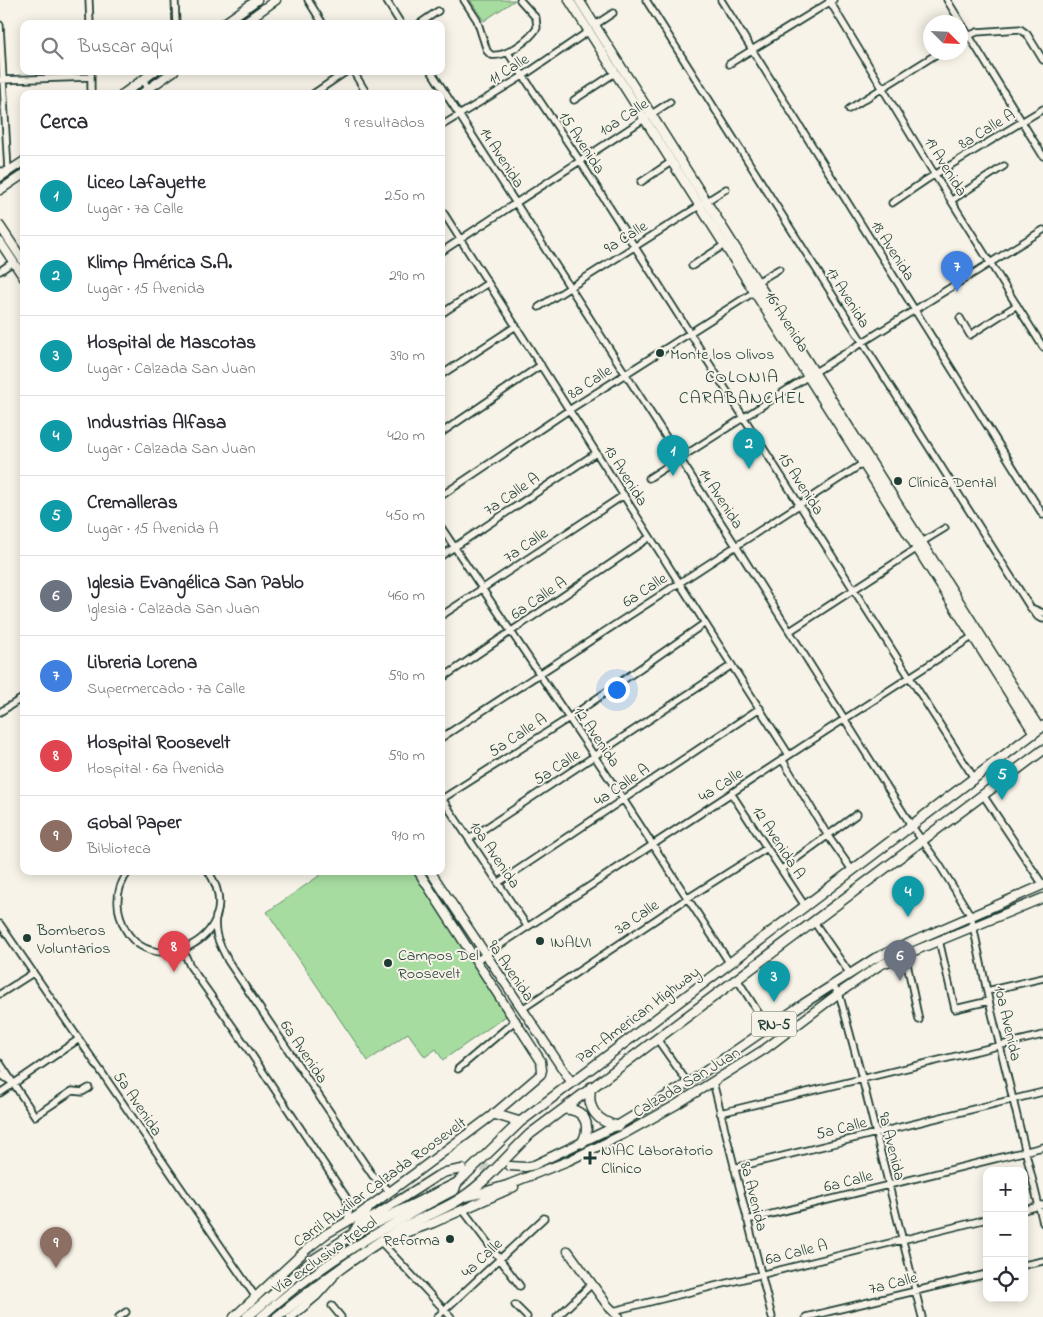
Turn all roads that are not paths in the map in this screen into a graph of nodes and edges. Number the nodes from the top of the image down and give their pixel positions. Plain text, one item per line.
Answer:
1 (89, 0) edge
2 (175, 0) edge
3 (257, 0) edge
4 (276, 0) edge
5 (308, 0) edge
6 (386, 0) edge
7 (464, 0) edge
8 (520, 0) edge
9 (569, 0) edge
10 (579, 0) edge
11 (646, 0) edge
12 (721, 0) edge
13 (947, 0) edge
14 (831, 1) edge
15 (438, 11) dead end
16 (613, 13) dead end
17 (90, 20) edge
18 (176, 20) edge
19 (229, 20) edge
20 (248, 20) edge
21 (320, 20) edge
22 (398, 20) edge
23 (424, 20) edge
24 (0, 25) edge
25 (595, 25) junction
26 (589, 31) junction
27 (969, 36) junction
28 (752, 50) junction
29 (508, 53) junction
30 (927, 60) edge
31 (1043, 60) edge
32 (729, 64) dead end
33 (615, 73) junction
34 (76, 75) edge
35 (91, 75) edge
36 (150, 75) edge
37 (169, 75) edge
38 (341, 75) edge
39 (356, 75) edge
40 (434, 75) edge
41 (523, 76) junction
42 (2, 80) edge
43 (143, 80) junction
44 (883, 87) junction
45 (91, 90) edge
46 (129, 90) edge
47 (150, 90) edge
48 (152, 90) edge
49 (319, 90) edge
50 (365, 90) edge
51 (443, 90) edge
52 (445, 92) edge
53 (574, 100) dead end
54 (670, 102) dead end
55 (849, 109) dead end
56 (1043, 109) edge
57 (459, 114) junction
58 (652, 114) junction
59 (644, 119) junction
60 (1022, 122) junction
61 (445, 123) edge
62 (1043, 156) edge
63 (580, 161) junction
64 (672, 162) junction
65 (20, 163) edge
66 (1004, 166) dead end
67 (4, 171) edge
68 (935, 175) junction
69 (0, 177) edge
70 (20, 177) edge
71 (641, 182) dead end
72 (726, 188) dead end
73 (0, 190) edge
74 (952, 200) junction
75 (706, 201) junction
76 (516, 203) junction
77 (892, 203) dead end
78 (699, 206) junction
79 (445, 215) edge
80 (0, 226) edge
81 (1043, 230) edge
82 (461, 240) junction
83 (0, 242) edge
84 (724, 245) junction
85 (634, 246) junction
86 (445, 250) edge
87 (20, 256) edge
88 (13, 262) junction
89 (990, 263) junction
90 (692, 266) dead end
91 (779, 269) dead end
92 (0, 271) edge
93 (20, 272) edge
94 (757, 282) junction
95 (488, 283) junction
96 (570, 287) junction
97 (754, 292) junction
98 (1017, 305) junction
99 (539, 307) dead end
100 (915, 310) junction
101 (445, 311) edge
102 (960, 318) dead end
103 (516, 326) junction
104 (690, 333) junction
105 (862, 343) junction
106 (1043, 347) edge
107 (540, 365) junction
108 (445, 372) edge
109 (815, 372) junction
110 (626, 374) junction
111 (807, 377) junction
112 (570, 410) junction
113 (744, 417) junction
114 (445, 430) edge
115 (596, 453) junction
116 (680, 458) junction
117 (862, 464) junction
118 (649, 478) dead end
119 (445, 493) edge
120 (624, 495) junction
121 (800, 505) junction
122 (1043, 516) edge
123 (945, 528) dead end
124 (445, 533) edge
125 (650, 537) junction
126 (922, 542) junction
127 (736, 546) junction
128 (455, 547) junction
129 (916, 549) junction
130 (445, 553) edge
131 (679, 583) junction
132 (483, 589) junction
133 (854, 590) junction
134 (1030, 607) junction
135 (445, 613) edge
136 (1043, 613) edge
137 (1043, 619) edge
138 (705, 623) junction
139 (790, 631) junction
140 (511, 632) junction
141 (976, 635) junction
142 (732, 665) junction
143 (539, 674) junction
144 (445, 675) edge
145 (910, 677) junction
146 (20, 700) edge
147 (760, 708) junction
148 (0, 712) edge
149 (569, 718) junction
150 (845, 718) junction
151 (1039, 729) edge
152 (445, 735) edge
153 (1043, 750) edge
154 (789, 755) junction
155 (595, 757) junction
156 (782, 759) junction
157 (974, 778) junction
158 (731, 793) junction
159 (983, 795) junction
160 (445, 796) edge
161 (623, 799) junction
162 (445, 803) edge
163 (857, 814) dead end
164 (911, 825) junction
165 (828, 836) junction
166 (469, 839) junction
167 (923, 840) junction
168 (652, 844) junction
169 (768, 848) junction
170 (782, 869) junction
171 (852, 870) junction
172 (127, 875) edge
173 (210, 875) edge
174 (421, 875) edge
175 (433, 875) edge
176 (498, 883) junction
177 (1043, 885) edge
178 (688, 898) junction
179 (1043, 898) edge
180 (805, 906) junction
181 (216, 916) junction
182 (971, 916) junction
183 (814, 922) junction
184 (0, 924) edge
185 (527, 926) junction
186 (973, 927) junction
187 (939, 940) junction
188 (182, 950) junction
189 (485, 954) junction
190 (905, 954) junction
191 (477, 960) junction
192 (729, 962) junction
193 (33, 973) junction
194 (850, 974) junction
195 (1043, 978) edge
196 (737, 979) junction
197 (832, 985) junction
198 (987, 991) junction
199 (838, 992) junction
200 (0, 994) edge
201 (989, 1001) junction
202 (522, 1009) junction
203 (516, 1020) junction
204 (919, 1020) dead end
205 (768, 1028) junction
206 (1043, 1034) edge
207 (658, 1039) junction
208 (79, 1040) junction
209 (1000, 1045) junction
210 (0, 1063) edge
211 (458, 1069) dead end
212 (542, 1070) joint
213 (0, 1074) edge
214 (862, 1078) junction
215 (713, 1082) junction
216 (572, 1083) junction
217 (688, 1083) junction
218 (13, 1084) junction
219 (89, 1088) dead end
220 (591, 1088) junction
221 (1043, 1092) edge
222 (0, 1093) edge
223 (1013, 1099) junction
224 (564, 1109) junction
225 (720, 1113) junction
226 (494, 1114) junction
227 (520, 1122) junction
228 (618, 1126) junction
229 (876, 1132) junction
230 (582, 1143) junction
231 (1043, 1147) edge
232 (1026, 1151) junction
233 (568, 1161) junction
234 (510, 1166) tunnel mouth
235 (734, 1168) junction
236 (462, 1169) tunnel mouth
237 (456, 1183) junction
238 (889, 1184) junction
239 (473, 1190) junction
240 (390, 1191) junction
241 (404, 1197) junction
242 (464, 1197) junction
243 (1041, 1206) edge
244 (369, 1207) junction
245 (1028, 1209) edge
246 (463, 1210) junction
247 (405, 1217) junction
248 (544, 1218) dead end
249 (747, 1220) junction
250 (983, 1220) edge
251 (347, 1221) junction
252 (1043, 1223) edge
253 (353, 1234) junction
254 (902, 1239) junction
255 (380, 1242) junction
256 (568, 1251) dead end
257 (498, 1259) junction
258 (1043, 1260) edge
259 (1028, 1264) edge
260 (341, 1267) junction
261 (761, 1274) junction
262 (983, 1275) edge
263 (592, 1284) junction
264 (520, 1286) dead end
265 (915, 1291) junction
266 (255, 1296) junction
267 (515, 1305) dead end
268 (332, 1306) dead end
269 (444, 1310) junction
270 (126, 1312) dead end
271 (615, 1315) edge
272 (119, 1317) edge
273 (234, 1317) edge
274 (248, 1317) edge
275 (262, 1317) edge
276 (277, 1317) edge
277 (292, 1317) edge
278 (341, 1317) edge
279 (437, 1317) edge
280 (451, 1317) edge
281 (527, 1317) edge
282 (557, 1317) edge
283 (772, 1317) edge
284 (806, 1317) edge
285 (922, 1317) edge

1 - 17 street
2 - 18 street
3 - 19 main road
4 - 20 main road
5 - 21 street
6 - 22 street
7 - 29 street
8 - 29 street
9 - 26 main road, 16 Avenida
10 - 25 main road, 16 Avenida
11 - 105 street, 17 Avenida
12 - 28 street, 18 Avenida
13 - 27 street
14 - 28 street
14 - 44 street, 19 Avenida
15 - 23 street
16 - 25 street
24 - 42 street
25 - 58 main road, 16 Avenida
26 - 33 main road, 16 Avenida
26 - 41 street, 11 Calle
27 - 31 street
27 - 60 street
28 - 32 street
28 - 100 street, 18 Avenida
29 - 41 street, 15 Avenida
30 - 44 street
33 - 53 street
33 - 59 main road, 16 Avenida
34 - 42 street
35 - 45 street
36 - 43 main road
37 - 48 main road
38 - 49 street
39 - 50 street
40 - 51 street, 14 Avenida
41 - 57 street, 11 Calle
41 - 63 street, 15 Avenida
42 - 67 street
43 - 46 main road
43 - 47 street
44 - 55 street
44 - 68 street, 19 Avenida
52 - 57 street, 14 Avenida
54 - 58 street, 10a Calle
56 - 60 street, 8a Calle A
57 - 61 street, 11 Calle
57 - 76 street, 14 Avenida
58 - 59 street, 10a Calle
58 - 75 main road, 16 Avenida
59 - 63 street, 10a Calle
59 - 64 main road, 16 Avenida
60 - 62 street
60 - 68 street, 8a Calle A
63 - 76 street, 10a Calle
63 - 85 street, 15 Avenida
64 - 71 street
64 - 78 main road, 16 Avenida
65 - 67 main road
66 - 74 street
67 - 69 main road
68 - 74 street, 19 Avenida
68 - 77 street, 8a Calle A
70 - 73 main road
72 - 75 street, 9a Calle
74 - 89 street, 19 Avenida
75 - 78 street, 9a Calle
75 - 94 main road, 16 Avenida
76 - 82 street, 10a Calle
76 - 96 street, 14 Avenida
78 - 84 main road, 16 Avenida
78 - 85 street, 9a Calle
79 - 82 street, 13 Avenida
80 - 87 main road
81 - 89 street
82 - 86 street, 10a Calle
82 - 95 street, 13 Avenida
83 - 88 main road
84 - 90 street
84 - 97 main road, 16 Avenida
85 - 96 street, 9a Calle
85 - 104 street, 15 Avenida
88 - 92 street
88 - 93 main road
89 - 98 street, 19 Avenida
89 - 100 street
91 - 94 street
94 - 109 main road, 16 Avenida
95 - 101 street
95 - 103 street, 13 Avenida
96 - 99 street, 9a Calle
96 - 110 street, 14 Avenida
97 - 104 street, 8a Calle
97 - 111 main road, 16 Avenida
98 - 102 street
98 - 106 street, 19 Avenida
100 - 105 street
100 - 122 street, 18 Avenida
103 - 107 street, 13 Avenida
103 - 108 street
104 - 110 street, 8a Calle
104 - 113 street, 15 Avenida
105 - 109 street
105 - 134 street, 17 Avenida
107 - 112 street, 13 Avenida
107 - 114 street
109 - 111 street
109 - 126 main road, 16 Avenida
110 - 112 street, 8a Calle
110 - 116 street, 14 Avenida
111 - 113 street
111 - 117 main road, 16 Avenida
112 - 115 street, 13 Avenida
112 - 119 street, 8a Calle
113 - 116 street
113 - 121 street, 15 Avenida
115 - 120 street, 13 Avenida
115 - 128 street, 7a Calle A
116 - 118 street
116 - 127 street, 14 Avenida
117 - 121 street, 6a Calle
117 - 129 main road, 16 Avenida
120 - 125 street, 13 Avenida
120 - 132 street, 7a Calle
121 - 127 street, 6a Calle
121 - 133 street, 15 Avenida
123 - 126 street
124 - 128 street, 12 Avenida
125 - 131 street, 13 Avenida
125 - 140 street, 6a Calle A
126 - 141 main road, 16 Avenida
127 - 131 street, 6a Calle
127 - 139 street, 14 Avenida
128 - 130 street, 7a Calle A
128 - 132 street, 12 Avenida
129 - 133 street
129 - 141 main road, 16 Avenida
131 - 138 street, 13 Avenida
131 - 143 street, 6a Calle
132 - 135 street, 7a Calle
132 - 140 street, 12 Avenida
133 - 139 street
133 - 145 street, 15 Avenida
134 - 136 street
134 - 137 street, 17 Avenida
138 - 142 street, 13 Avenida
138 - 149 street, 5a Calle A
139 - 150 street, 14 Avenida
140 - 143 street, 12 Avenida
140 - 144 street, 6a Calle A
141 - 145 street, 4a Calle
141 - 151 main road, 16 Avenida
142 - 147 street, 13 Avenida
142 - 155 street, 5a Calle
143 - 149 street, 12 Avenida
143 - 152 street, 6a Calle
145 - 150 street, 4a Calle
145 - 157 street, 15 Avenida
146 - 148 street
147 - 154 street, 13 Avenida
147 - 161 street, 4a Calle A
149 - 155 street, 12 Avenida
149 - 160 street, 5a Calle A
150 - 154 street, 4a Calle
150 - 164 street, 14 Avenida
151 - 157 highway, Pan-American Highway
153 - 159 highway, Pan-American Highway
154 - 156 street, 4a Calle
155 - 161 street, 12 Avenida
155 - 166 street, 5a Calle
156 - 158 street, 4a Calle
156 - 165 street
157 - 164 highway, Pan-American Highway
158 - 168 street, 4a Calle
158 - 169 street, 12 Avenida A
159 - 167 highway, Pan-American Highway
159 - 177 street
161 - 168 street, 12 Avenida
161 - 176 street, 4a Calle A
162 - 166 street, 10a Avenida
163 - 165 street
164 - 167 street, 14 Avenida
164 - 171 highway, Pan-American Highway
165 - 170 street
165 - 171 street
166 - 176 street, 10a Avenida
167 - 182 street, 10a Avenida
167 - 183 highway, Pan-American Highway
168 - 178 street, 12 Avenida
168 - 185 street, 4a Calle
169 - 170 street, 12 Avenida A
169 - 178 street, 3a Calle
170 - 180 street, 12 Avenida A
171 - 180 highway, Pan-American Highway
172 - 188 street
173 - 181 street, 6a Avenida
174 - 191 main road, 9a Avenida
175 - 189 main road, 9a Avenida
176 - 185 street, 10a Avenida
177 - 182 main road, Calzada San Juan / RN-5
178 - 192 street, 12 Avenida
178 - 202 street, 3a Calle
179 - 186 main road, Calzada San Juan / RN-5
180 - 192 highway, Pan-American Highway
181 - 188 street
181 - 240 street, 6a Avenida
182 - 186 street, 10a Avenida
182 - 194 main road, Calzada San Juan / RN-5
183 - 194 street
183 - 196 highway, Pan-American Highway
184 - 193 street, 5a Avenida
185 - 189 street, 4a Calle
186 - 187 main road, Calzada San Juan / RN-5
186 - 198 street, 10a Avenida
187 - 190 main road, Calzada San Juan / RN-5
187 - 201 street
188 - 251 street
189 - 191 street, 4a Calle
189 - 202 main road, 9a Avenida
190 - 199 main road, Calzada San Juan / RN-5
190 - 204 street
191 - 203 main road, 9a Avenida
192 - 216 highway, Pan-American Highway
193 - 200 street
193 - 208 street, 5a Avenida
194 - 197 main road, Calzada San Juan / RN-5
195 - 198 street
196 - 205 street
196 - 207 highway, Pan-American Highway
197 - 199 street, 9a Avenida
197 - 205 main road, Calzada San Juan / RN-5
198 - 201 street, 10a Avenida
199 - 214 street, 9a Avenida
199 - 215 main road, Calzada San Juan / RN-5
201 - 209 street, 10a Avenida
202 - 216 main road, 9a Avenida
203 - 211 street
203 - 212 main road, 9a Avenida
205 - 217 main road, Calzada San Juan / RN-5
206 - 209 street
207 - 217 street
207 - 220 highway, Pan-American Highway
208 - 218 street
208 - 266 street, 5a Avenida
209 - 214 street
209 - 223 street, 10a Avenida
210 - 218 street
212 - 226 main road, Carril Auxiliar Calzada Roosevelt
213 - 218 street
214 - 225 street
214 - 229 street, 9a Avenida
215 - 225 street, 8a Avenida
215 - 233 main road, Calzada San Juan / RN-5
216 - 227 highway, Pan-American Highway
217 - 228 main road, Calzada San Juan / RN-5
218 - 219 street
218 - 222 street
220 - 224 highway, Pan-American Highway
220 - 228 highway
221 - 223 street, 5a Calle
223 - 229 street, 5a Calle
223 - 232 street, 10a Avenida
224 - 230 highway
224 - 239 highway, Pan-American Highway
225 - 235 street, 8a Avenida
226 - 227 highway
226 - 240 main road, Carril Auxiliar Calzada Roosevelt
227 - 237 highway, Pan-American Highway
228 - 230 main road, Calzada San Juan / RN-5
229 - 235 street, 5a Calle
229 - 238 street, 9a Avenida
230 - 234 main road, Calzada San Juan / RN-5
231 - 232 street, 6a Calle
232 - 238 street, 6a Calle
232 - 243 street, 10a Avenida
233 - 242 main road, Calzada San Juan / RN-5
233 - 246 main road
235 - 249 street, 8a Avenida
236 - 241 main road
237 - 247 main road
237 - 253 highway, Pan-American Highway
238 - 249 street, 6a Calle
238 - 254 street, 9a Avenida
239 - 242 highway, Pan-American Highway
239 - 247 main road
240 - 241 main road
240 - 244 main road, Carril Auxiliar Calzada Roosevelt
241 - 253 main road
242 - 255 highway, Pan-American Highway
243 - 245 street
243 - 252 street, 10a Avenida
244 - 251 main road, Carril Auxiliar Calzada Roosevelt
244 - 253 highway
246 - 255 main road
246 - 257 street
247 - 275 main road, Vía exclusiva trebol
248 - 257 street, 4a Calle
249 - 261 street, 8a Avenida
250 - 254 street, 6a Calle A
251 - 266 main road, Carril Auxiliar Calzada Roosevelt
253 - 274 highway, Pan-American Highway
254 - 261 street, 6a Calle A
254 - 265 street, 9a Avenida
255 - 260 highway, Pan-American Highway
255 - 269 street
256 - 263 main road
257 - 264 street
257 - 269 street, 4a Calle
258 - 259 street
260 - 276 highway, Pan-American Highway
260 - 277 main road
261 - 271 street, 6a Calle A
261 - 283 street, 8a Avenida
262 - 265 street, 7a Calle
263 - 271 main road
263 - 282 street
265 - 284 street, 7a Calle
265 - 285 street, 9a Avenida
266 - 273 main road, Carril Auxiliar Calzada Roosevelt
267 - 281 street
268 - 278 street
269 - 279 street, 4a Calle
269 - 280 street
270 - 272 street

